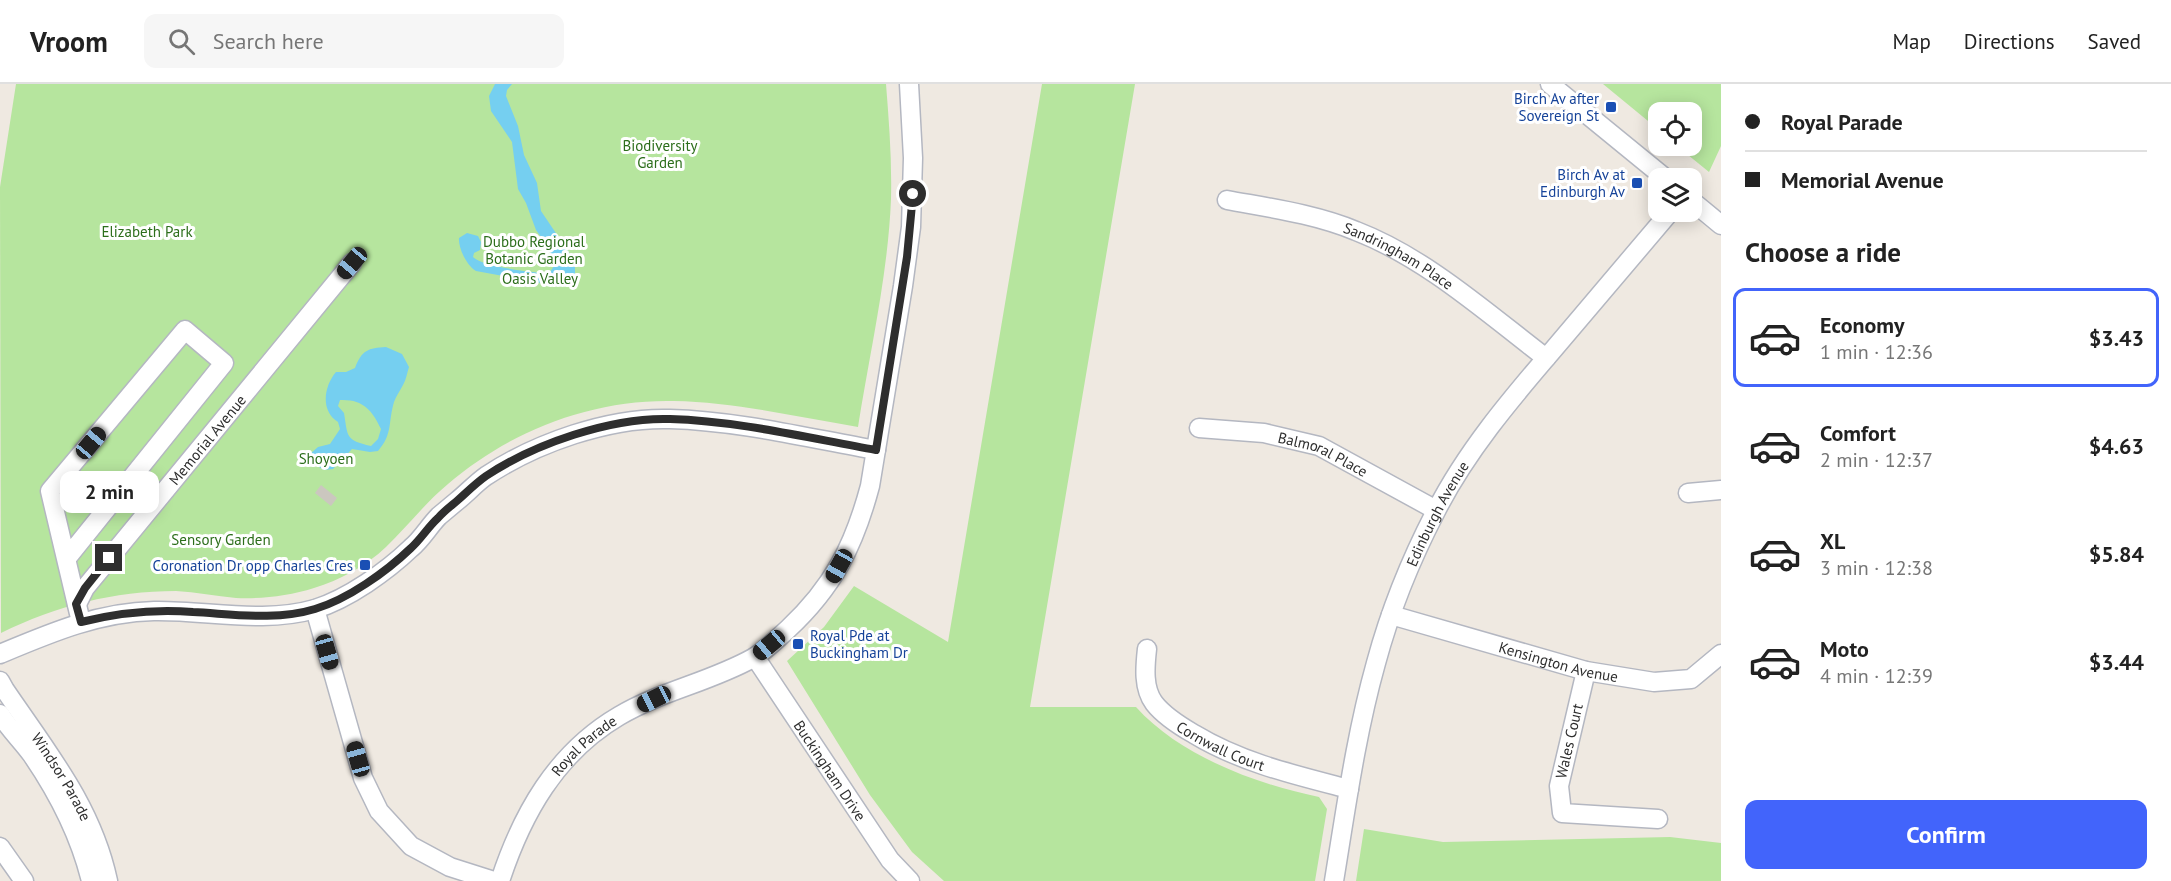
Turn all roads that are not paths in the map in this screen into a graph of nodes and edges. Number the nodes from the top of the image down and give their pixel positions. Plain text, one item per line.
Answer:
1 (909, 84) edge
2 (1550, 84) edge
3 (1573, 91) edge
4 (1654, 168) edge
5 (1227, 200) dead end
6 (1702, 209) edge
7 (1662, 222) edge
8 (1721, 225) edge
9 (352, 263) dead end
10 (1546, 358) junction
11 (1198, 428) dead end
12 (876, 450) junction
13 (1721, 490) edge
14 (1688, 493) dead end
15 (1436, 510) junction
16 (67, 558) junction
17 (76, 604) junction
18 (315, 609) junction
19 (1391, 615) junction
20 (81, 622) junction
21 (1147, 649) dead end
22 (0, 654) edge
23 (1721, 654) edge
24 (755, 657) junction
25 (1586, 670) junction
26 (0, 681) edge
27 (2, 719) edge
28 (1349, 789) junction
29 (1658, 819) dead end
30 (0, 847) edge
31 (24, 881) edge
32 (91, 881) edge
33 (108, 881) edge
34 (494, 881) edge
35 (500, 881) edge
36 (910, 881) edge
37 (1334, 881) edge

1 - 12 street, Royal Parade
2 - 3 street
3 - 4 street
5 - 10 street, Sandringham Place
6 - 8 street
7 - 10 street, Edinburgh Avenue
9 - 17 street, Memorial Avenue
10 - 15 street, Edinburgh Avenue
11 - 15 street, Balmoral Place
12 - 18 street
12 - 24 street, Royal Parade
13 - 14 street
15 - 19 street, Edinburgh Avenue
16 - 16 street
16 - 17 street
17 - 20 street
18 - 20 street
18 - 34 street
19 - 25 street, Kensington Avenue
19 - 28 street, Edinburgh Avenue
20 - 22 street
21 - 28 street, Cornwall Court
23 - 25 street, Kensington Avenue
24 - 35 street, Royal Parade
24 - 36 street, Buckingham Drive
25 - 29 street, Wales Court
26 - 33 street, Windsor Parade
27 - 32 street, Windsor Parade
28 - 37 street, Edinburgh Avenue
30 - 31 street

